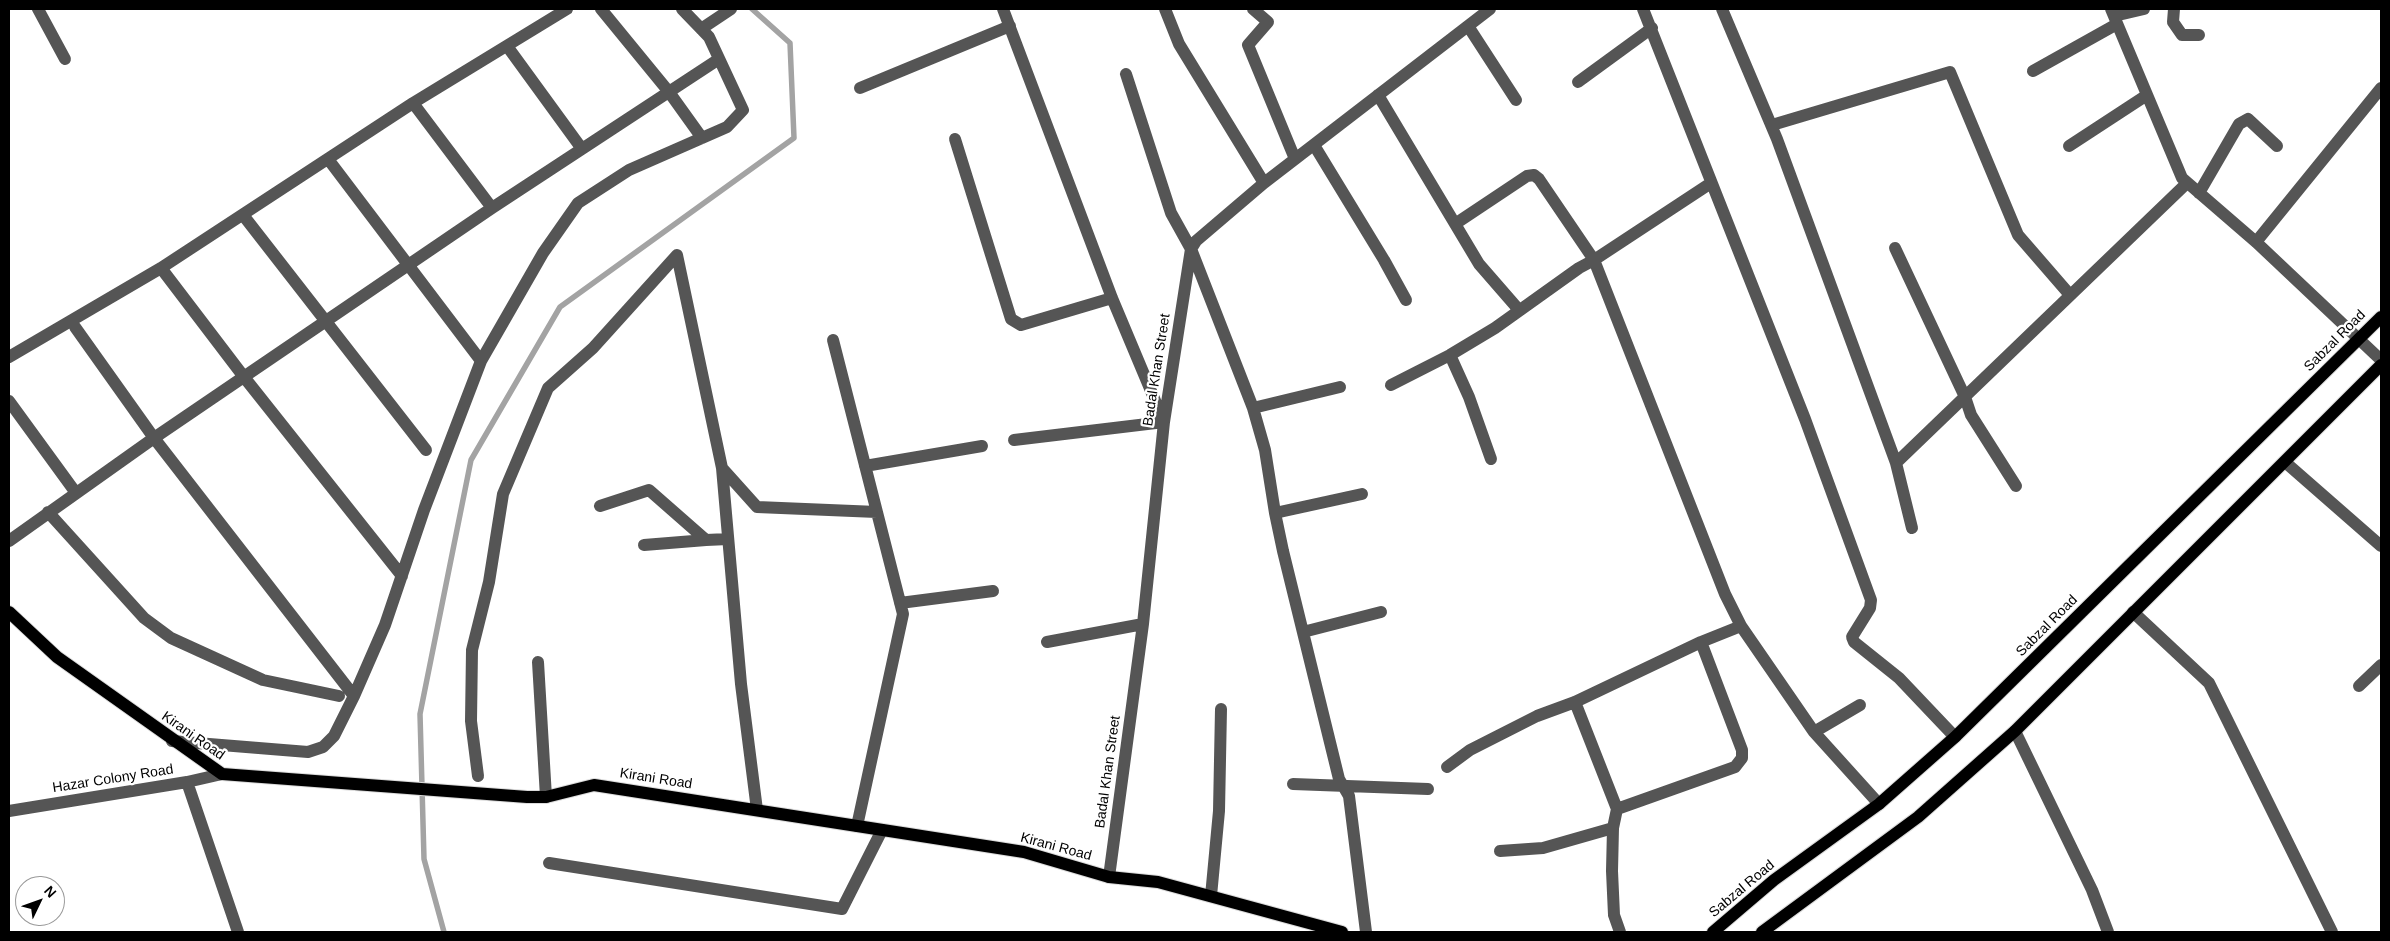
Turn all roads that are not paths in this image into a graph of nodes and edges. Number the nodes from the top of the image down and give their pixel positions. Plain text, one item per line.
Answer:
1 (38, 9) edge
2 (567, 9) edge
3 (601, 9) edge
4 (682, 9) edge
5 (731, 9) edge
6 (1003, 9) edge
7 (1165, 9) edge
8 (1253, 9) edge
9 (1490, 9) edge
10 (1643, 9) edge
11 (1722, 9) edge
12 (2144, 9) edge
13 (2174, 9) edge
14 (2114, 16) edge
15 (1010, 26) junction
16 (1468, 26) junction
17 (1652, 28) junction
18 (701, 29) junction
19 (2198, 35) dead end
20 (507, 46) junction
21 (65, 59) dead end
22 (719, 59) junction
23 (2033, 71) dead end
24 (1126, 74) dead end
25 (1578, 82) dead end
26 (860, 88) dead end
27 (2381, 88) edge
28 (669, 92) junction
29 (1378, 94) junction
30 (2147, 95) junction
31 (1516, 100) dead end
32 (413, 103) junction
33 (1772, 125) junction
34 (702, 138) junction
35 (955, 139) dead end
36 (1314, 145) junction
37 (2069, 146) dead end
38 (2277, 146) dead end
39 (582, 149) junction
40 (328, 159) junction
41 (1295, 159) junction
42 (1264, 183) junction
43 (1711, 183) junction
44 (2187, 183) junction
45 (2199, 193) junction
46 (492, 208) junction
47 (243, 215) junction
48 (1456, 224) junction
49 (2256, 242) junction
50 (1895, 248) dead end
51 (1191, 249) junction
52 (1594, 260) junction
53 (407, 266) junction
54 (162, 268) junction
55 (2070, 296) junction
56 (1112, 298) junction
57 (1406, 300) dead end
58 (1519, 310) junction
59 (2381, 317) edge
60 (327, 322) junction
61 (75, 327) dead end
62 (2359, 339) junction
63 (833, 340) dead end
64 (1450, 355) junction
65 (9, 357) edge
66 (2381, 360) edge
67 (481, 361) junction
68 (2381, 365) edge
69 (244, 377) junction
70 (1391, 385) dead end
71 (1340, 387) dead end
72 (1965, 396) junction
73 (9, 401) edge
74 (1253, 408) junction
75 (1164, 422) junction
76 (154, 438) junction
77 (1014, 440) dead end
78 (982, 446) dead end
79 (426, 450) dead end
80 (1491, 459) dead end
81 (2285, 462) junction
82 (1896, 463) junction
83 (865, 466) junction
84 (722, 468) junction
85 (2016, 486) dead end
86 (76, 494) junction
87 (1362, 494) dead end
88 (600, 506) dead end
89 (48, 512) junction
90 (877, 512) junction
91 (1275, 513) junction
92 (1912, 528) dead end
93 (728, 539) junction
94 (706, 540) junction
95 (9, 541) edge
96 (644, 545) dead end
97 (2381, 546) edge
98 (402, 576) junction
99 (993, 591) dead end
100 (900, 602) junction
101 (9, 612) edge
102 (1381, 612) dead end
103 (2133, 612) junction
104 (1143, 624) junction
105 (1741, 626) junction
106 (1303, 632) junction
107 (1047, 642) dead end
108 (1701, 642) junction
109 (538, 662) dead end
110 (2381, 666) edge
111 (2359, 686) dead end
112 (339, 696) dead end
113 (354, 696) junction
114 (1575, 702) junction
115 (1860, 705) dead end
116 (1221, 709) dead end
117 (2015, 731) junction
118 (1814, 732) junction
119 (1955, 738) junction
120 (172, 741) junction
121 (1447, 767) dead end
122 (222, 774) junction
123 (478, 776) dead end
124 (187, 782) junction
125 (1293, 784) dead end
126 (1343, 786) junction
127 (1428, 789) dead end
128 (546, 797) junction
129 (1879, 804) junction
130 (1617, 809) junction
131 (757, 810) junction
132 (9, 811) edge
133 (857, 826) junction
134 (1613, 828) junction
135 (882, 830) junction
136 (1500, 851) dead end
137 (550, 863) dead end
138 (1109, 877) junction
139 (1211, 896) junction
140 (238, 932) edge
141 (1342, 932) edge
142 (1366, 932) edge
143 (1620, 932) edge
144 (1713, 932) edge
145 (1762, 932) edge
146 (2108, 932) edge
147 (2332, 932) edge

1 - 21 street
2 - 20 street
3 - 28 street
4 - 18 street
5 - 18 street
6 - 15 street
7 - 42 street
8 - 41 street
9 - 16 street
10 - 17 street
11 - 33 street
12 - 14 street
13 - 19 street
14 - 23 street
14 - 30 street
15 - 26 street
15 - 56 street
16 - 29 street
16 - 31 street
17 - 25 street
17 - 43 street
18 - 22 street
20 - 32 street
20 - 39 street
22 - 28 street
22 - 34 street
24 - 51 street
27 - 49 street
28 - 34 street
28 - 39 street
29 - 36 street
29 - 48 street
30 - 37 street
30 - 44 street
32 - 40 street
32 - 46 street
33 - 55 street
33 - 82 street
34 - 67 street
35 - 56 street
36 - 41 street
36 - 57 street
38 - 45 street
39 - 46 street
40 - 47 street
40 - 53 street
41 - 42 street
42 - 51 street
43 - 52 street
43 - 119 street
44 - 45 street
44 - 55 street
45 - 49 street
46 - 53 street
47 - 54 street
47 - 60 street
48 - 52 street
48 - 58 street
49 - 62 street
50 - 72 street
51 - 74 street
51 - 75 street, Badal Khan Street
52 - 58 street
52 - 105 street
53 - 60 street
53 - 67 street
54 - 65 street
54 - 69 street
55 - 72 street
56 - 75 street
58 - 64 street
59 - 62 main road, Sabzal Road
60 - 69 street
60 - 79 street
61 - 76 street
62 - 66 street
62 - 119 main road, Sabzal Road
63 - 83 street
64 - 70 street
64 - 80 street
67 - 98 street
68 - 81 main road
69 - 76 street
69 - 98 street
71 - 74 street
72 - 82 street
72 - 85 street
73 - 86 street
74 - 91 street
75 - 77 street
75 - 104 street, Badal Khan Street
76 - 86 street
76 - 113 street
78 - 83 street
81 - 97 street
81 - 103 main road
82 - 92 street
83 - 90 street
84 - 90 street
84 - 93 street
84 - 123 street
86 - 89 street
87 - 91 street
88 - 94 street
89 - 95 street
89 - 112 street
90 - 100 street
91 - 106 street
93 - 94 street
93 - 131 street
94 - 96 street
98 - 113 street
99 - 100 street
100 - 133 street
101 - 120 main road, Kirani Road
102 - 106 street
103 - 117 main road
103 - 147 street
104 - 107 street
104 - 138 street, Badal Khan Street
105 - 108 street
105 - 118 street
106 - 126 street
108 - 114 street
108 - 130 street
109 - 128 street
110 - 111 street
113 - 120 street
114 - 121 street
114 - 130 street
115 - 118 street
116 - 139 street
117 - 145 main road
117 - 146 street
118 - 129 street
119 - 129 main road, Sabzal Road
120 - 122 main road, Kirani Road
122 - 124 street, Hazar Colony Road
122 - 128 main road, Kirani Road
124 - 132 street, Hazar Colony Road
124 - 140 street
125 - 126 street
126 - 127 street
126 - 142 street
128 - 131 main road, Kirani Road
129 - 144 main road, Sabzal Road
130 - 134 street
131 - 133 main road, Kirani Road
133 - 135 main road, Kirani Road
134 - 136 street
134 - 143 street
135 - 137 street
135 - 138 main road, Kirani Road
138 - 139 main road, Kirani Road
139 - 141 main road, Kirani Road

